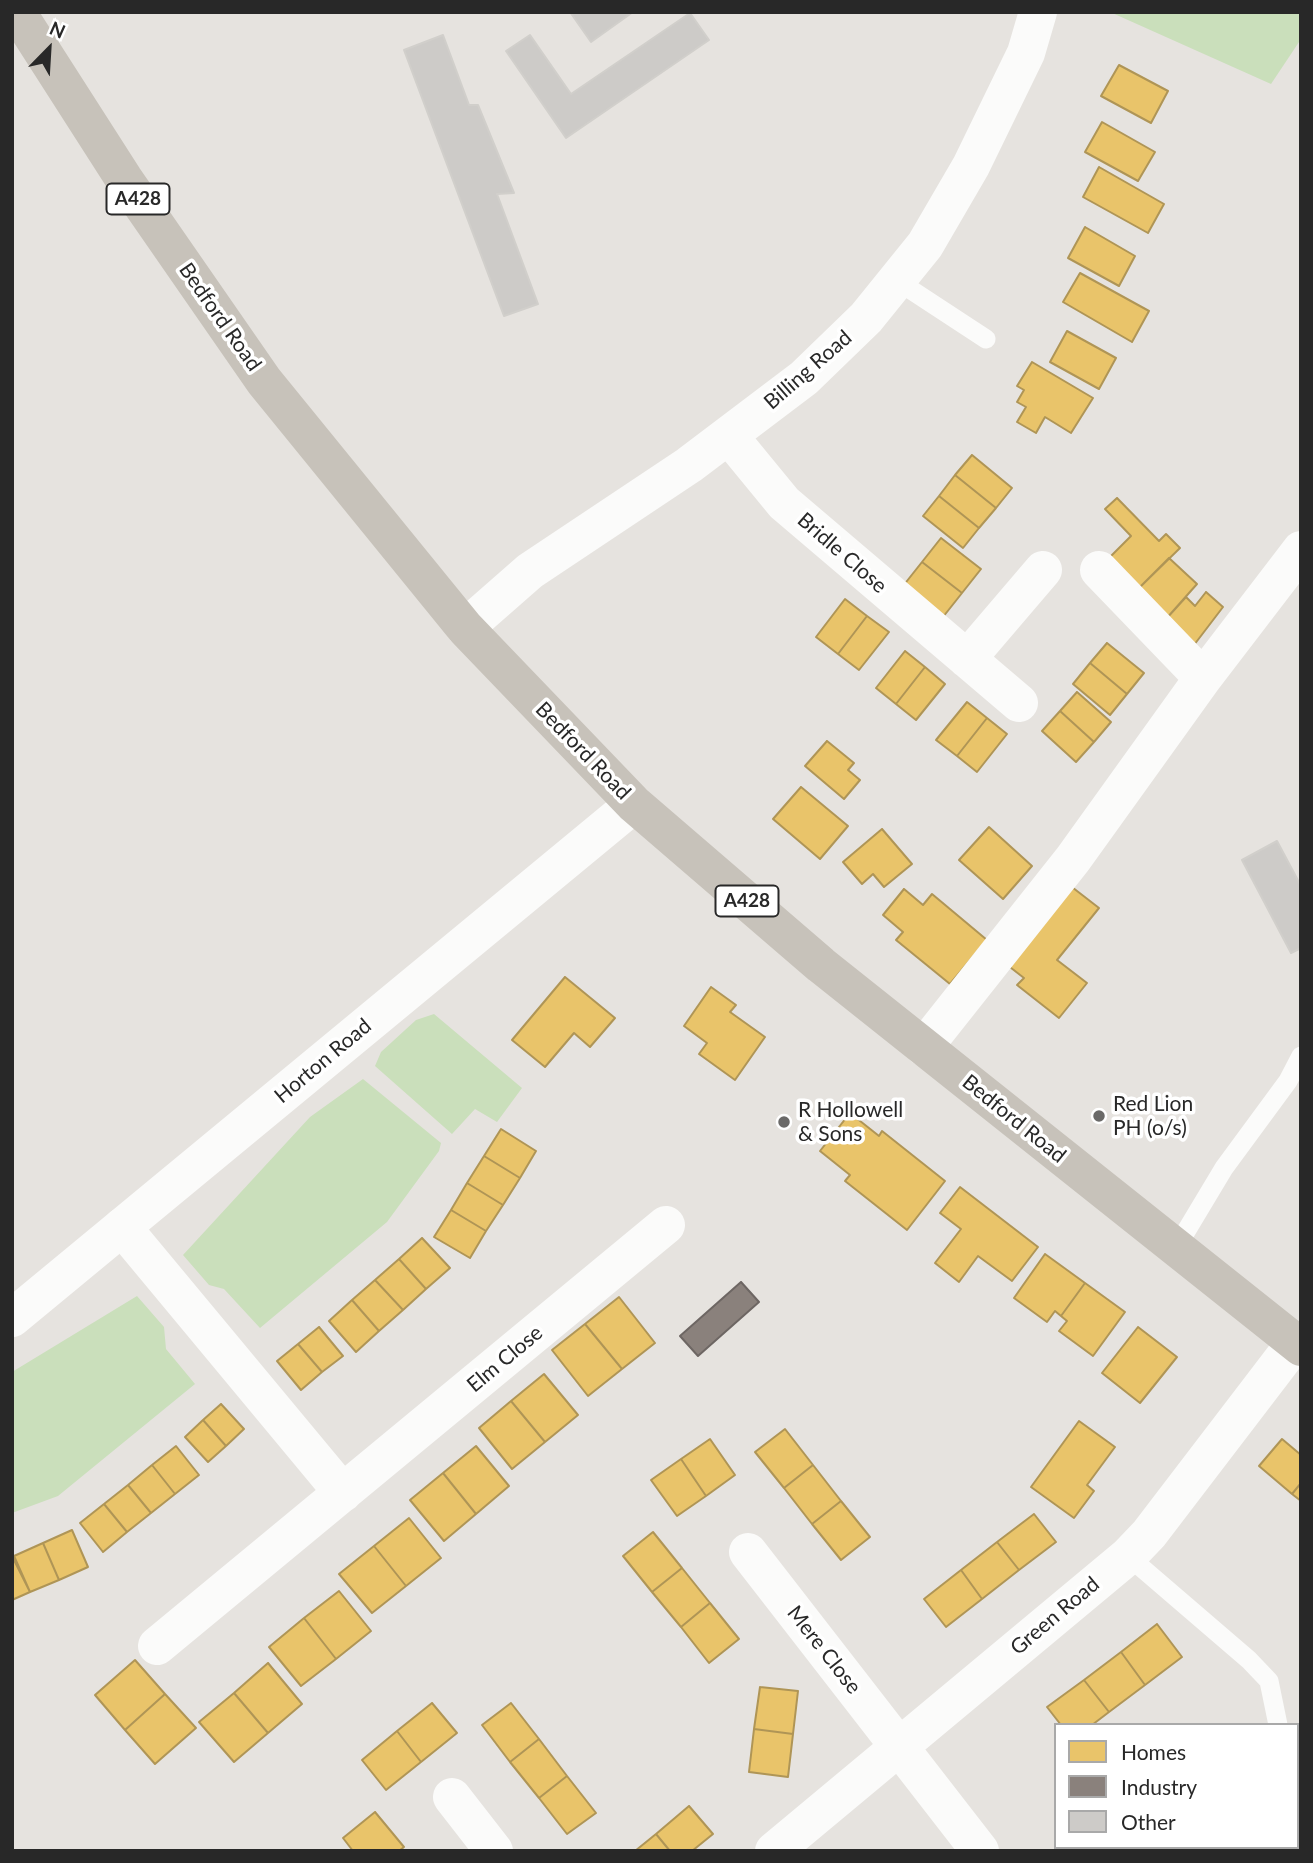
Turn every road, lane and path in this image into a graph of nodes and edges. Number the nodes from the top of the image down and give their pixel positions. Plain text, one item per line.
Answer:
1 (17, 12) edge
2 (1038, 12) edge
3 (896, 280) junction
4 (986, 339) dead end
5 (729, 436) junction
6 (1301, 550) edge
7 (1044, 570) dead end
8 (1099, 570) dead end
9 (464, 628) junction
10 (967, 659) junction
11 (1203, 678) junction
12 (1019, 703) dead end
13 (634, 804) junction
14 (924, 1046) junction
15 (1301, 1056) edge
16 (666, 1225) dead end
17 (122, 1227) junction
18 (1176, 1248) junction
19 (12, 1318) edge
20 (1298, 1345) edge
21 (343, 1493) junction
22 (748, 1552) dead end
23 (1128, 1556) junction
24 (157, 1646) dead end
25 (1278, 1723) edge
26 (899, 1747) junction
27 (453, 1797) dead end
28 (494, 1851) edge
29 (774, 1851) edge
30 (980, 1851) edge

1 - 9 highway, Bedford Road / A428
2 - 3 street, Billing Road
3 - 4 lane
3 - 5 street, Billing Road
5 - 9 street, Billing Road
5 - 10 street, Bridle Close
6 - 11 street
7 - 10 street
8 - 11 street
9 - 13 highway, Bedford Road / A428
10 - 12 street, Bridle Close
11 - 14 street
13 - 14 highway, Bedford Road / A428
13 - 17 street, Horton Road
14 - 18 highway, Bedford Road / A428
15 - 18 lane
16 - 21 street, Elm Close
17 - 19 street, Horton Road
17 - 21 street
18 - 20 highway, Bedford Road / A428
20 - 23 street, Green Road
21 - 24 street, Elm Close
22 - 26 street, Mere Close
23 - 25 lane
23 - 26 street, Green Road
26 - 29 street, Green Road
26 - 30 street, Mere Close
27 - 28 street

